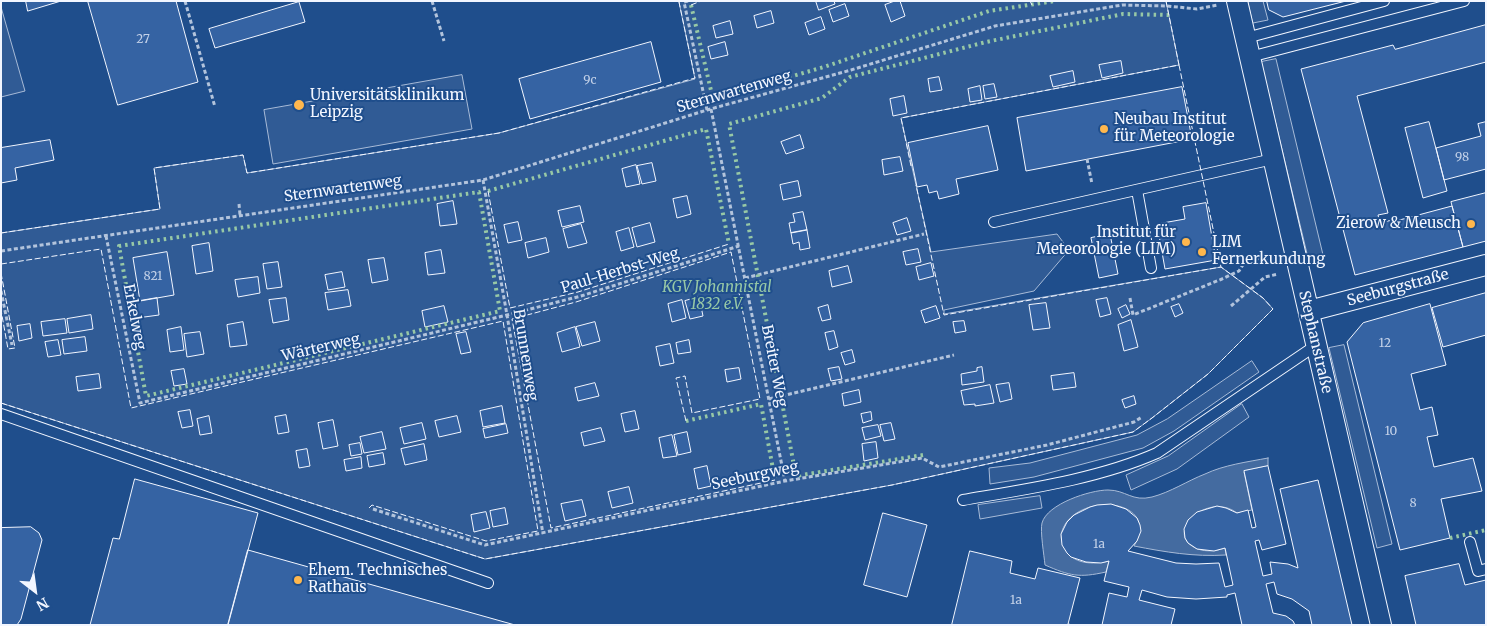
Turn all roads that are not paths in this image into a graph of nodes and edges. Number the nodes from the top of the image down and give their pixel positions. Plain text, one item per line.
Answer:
1 (1384, 1) edge
2 (1464, 1) edge
3 (1230, 2) edge
4 (1248, 47) junction
5 (1273, 159) junction
6 (1137, 190) junction
7 (994, 222) dead end
8 (1486, 265) edge
9 (1151, 268) dead end
10 (1309, 311) junction
11 (1315, 346) junction
12 (1, 414) edge
13 (963, 500) dead end
14 (1470, 542) dead end
15 (1486, 570) edge
16 (488, 583) dead end
17 (1381, 625) edge

1 - 4 lane
2 - 4 lane
3 - 4 street, Stephanstraße
4 - 5 street, Stephanstraße
5 - 6 lane
5 - 10 street, Stephanstraße
6 - 7 lane
6 - 9 lane
8 - 10 street, Seeburgstraße
10 - 11 street, Stephanstraße
11 - 13 lane
11 - 17 street, Stephanstraße
12 - 16 lane
14 - 15 lane

